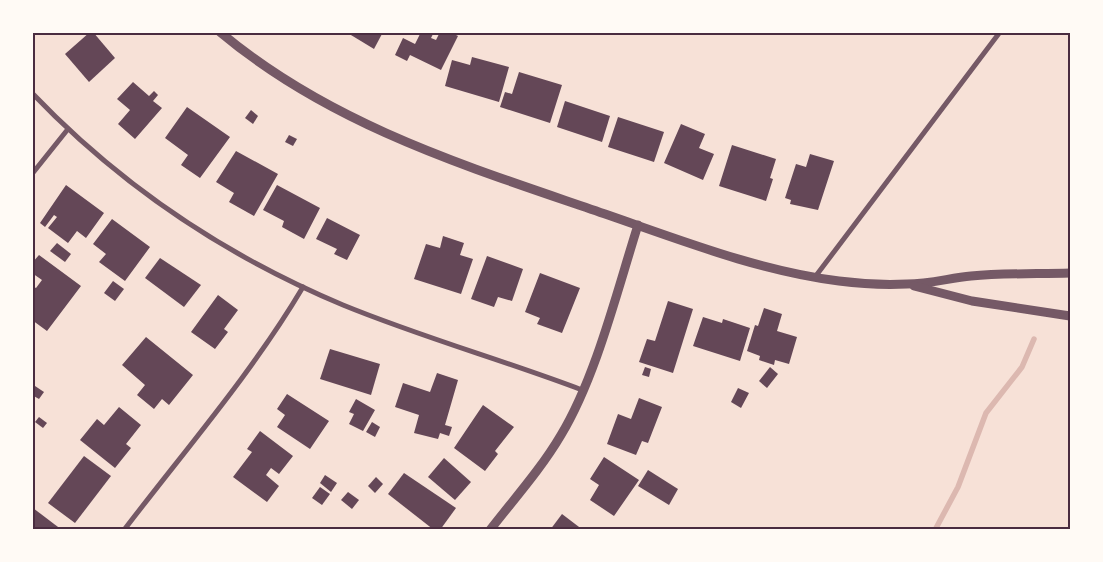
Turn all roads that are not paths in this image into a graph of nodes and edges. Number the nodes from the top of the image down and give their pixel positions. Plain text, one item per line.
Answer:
1 (220, 32) edge
2 (1000, 32) edge
3 (32, 92) edge
4 (68, 129) junction
5 (32, 174) edge
6 (638, 225) junction
7 (1070, 272) edge
8 (815, 277) junction
9 (909, 284) junction
10 (303, 287) junction
11 (1070, 316) edge
12 (582, 390) junction
13 (124, 530) edge
14 (490, 530) edge

1 - 6 street
2 - 8 street
3 - 4 street
4 - 5 street
4 - 10 street
6 - 8 street
6 - 12 street
7 - 9 street
8 - 9 street
9 - 11 street
10 - 12 street
10 - 13 street
12 - 14 street

